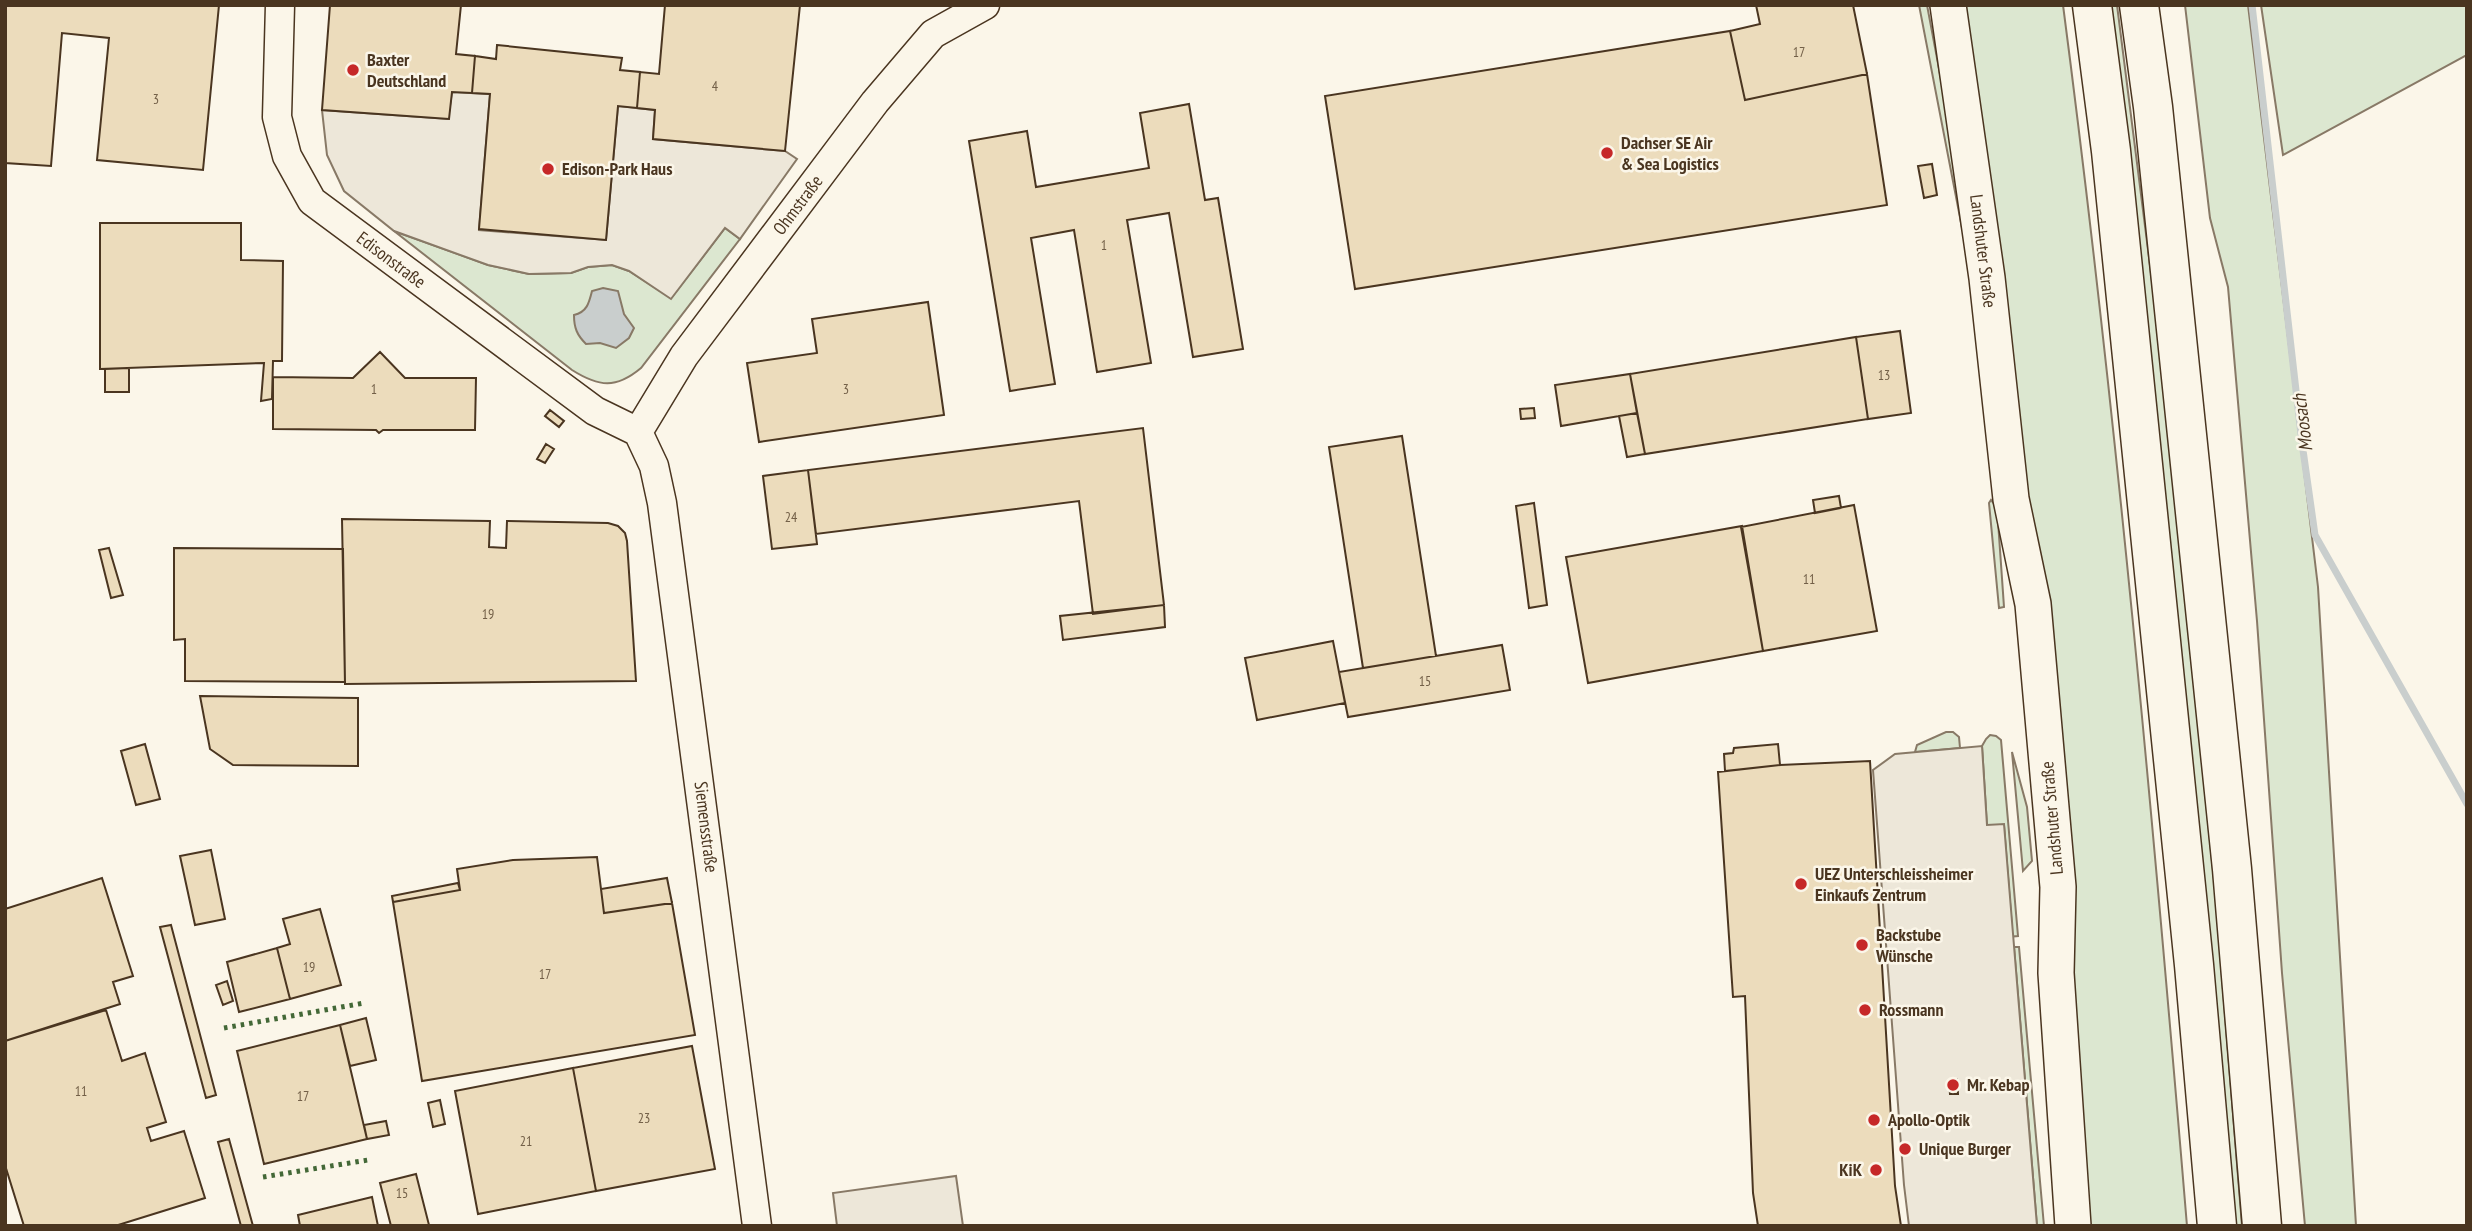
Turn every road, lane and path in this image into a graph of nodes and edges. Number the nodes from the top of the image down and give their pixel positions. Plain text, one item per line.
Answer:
1 (280, 5) edge
2 (985, 5) edge
3 (1948, 5) edge
4 (2092, 5) edge
5 (2139, 5) edge
6 (638, 432) junction
7 (757, 1226) edge
8 (2073, 1226) edge
9 (2217, 1226) edge
10 (2262, 1226) edge

1 - 6 street, Edisonstraße
2 - 6 street, Ohmstraße
3 - 8 main road, Landshuter Straße
4 - 9 highway
5 - 10 highway
6 - 7 street, Siemensstraße

